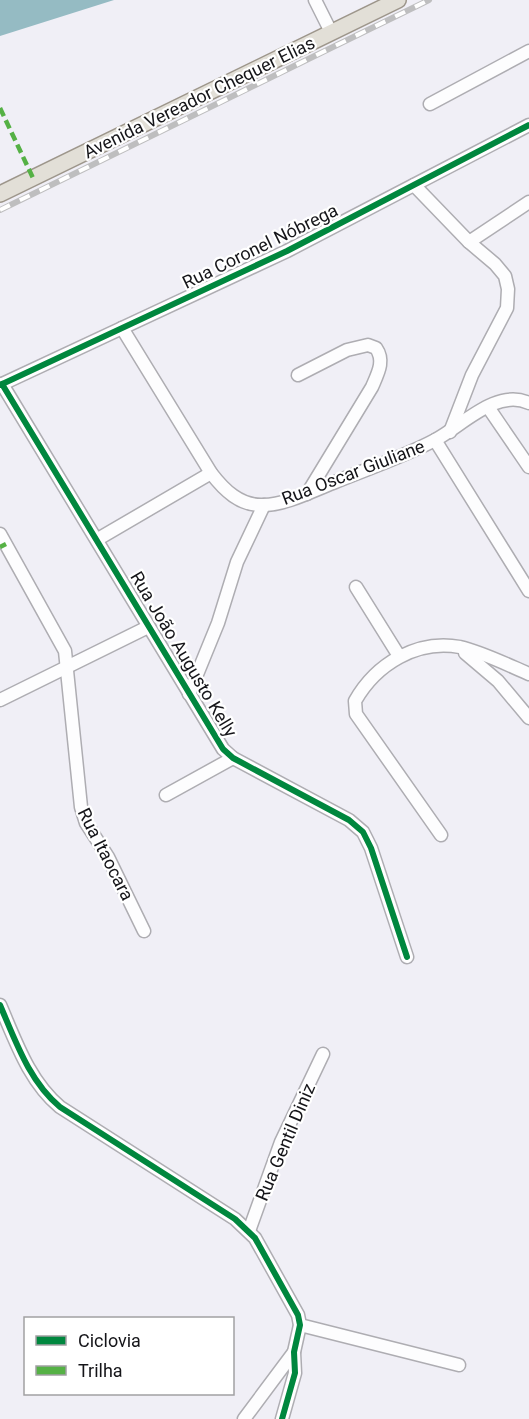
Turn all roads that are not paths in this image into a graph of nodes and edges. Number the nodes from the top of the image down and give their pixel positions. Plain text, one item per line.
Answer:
1 (315, 0) edge
2 (398, 0) edge
3 (331, 32) junction
4 (529, 51) edge
5 (430, 104) dead end
6 (529, 125) edge
7 (414, 185) junction
8 (0, 194) edge
9 (529, 202) edge
10 (469, 242) junction
11 (122, 328) junction
12 (298, 375) dead end
13 (1, 385) edge
14 (529, 403) edge
15 (488, 407) junction
16 (450, 432) junction
17 (435, 440) junction
18 (529, 467) edge
19 (211, 473) junction
20 (307, 494) junction
21 (264, 505) junction
22 (98, 539) junction
23 (2, 542) edge
24 (356, 586) dead end
25 (529, 591) edge
26 (148, 627) junction
27 (460, 647) junction
28 (399, 656) junction
29 (67, 668) junction
30 (529, 674) edge
31 (189, 694) junction
32 (0, 700) edge
33 (529, 718) edge
34 (233, 758) junction
35 (166, 795) dead end
36 (441, 835) dead end
37 (144, 931) dead end
38 (407, 957) dead end
39 (0, 1005) edge
40 (323, 1054) dead end
41 (249, 1231) junction
42 (300, 1325) junction
43 (294, 1352) junction
44 (459, 1365) dead end
45 (244, 1419) edge
46 (282, 1419) edge

1 - 3 street
2 - 3 main road, Avenida Vereador Chequer Elias
3 - 8 main road, Avenida Vereador Chequer Elias
4 - 5 street
6 - 7 street, Rua Coronel Nóbrega
7 - 10 street
7 - 11 street, Rua Coronel Nóbrega
9 - 10 street
10 - 16 street
11 - 13 street, Rua Coronel Nóbrega
11 - 19 street, Rua Oscar Giuliane
12 - 20 street
13 - 22 street, Rua João Augusto Kelly
14 - 15 street, Rua Oscar Giuliane
15 - 16 street, Rua Oscar Giuliane
15 - 18 street
16 - 17 street, Rua Oscar Giuliane
17 - 20 street, Rua Oscar Giuliane
17 - 25 street
19 - 21 street, Rua Oscar Giuliane
19 - 22 street
20 - 21 street, Rua Oscar Giuliane
21 - 31 street
22 - 26 street, Rua João Augusto Kelly
23 - 29 street, Rua Itaocara
24 - 28 street
26 - 29 street
26 - 31 street, Rua João Augusto Kelly
27 - 28 street
27 - 30 street
27 - 33 street
28 - 36 street
29 - 32 street
29 - 37 street, Rua Itaocara
31 - 34 street, Rua João Augusto Kelly
34 - 35 street
34 - 38 street, Rua João Augusto Kelly
39 - 41 street
40 - 41 street, Rua Gentil Diniz
41 - 42 street
42 - 43 street
42 - 44 street
43 - 45 street
43 - 46 street

